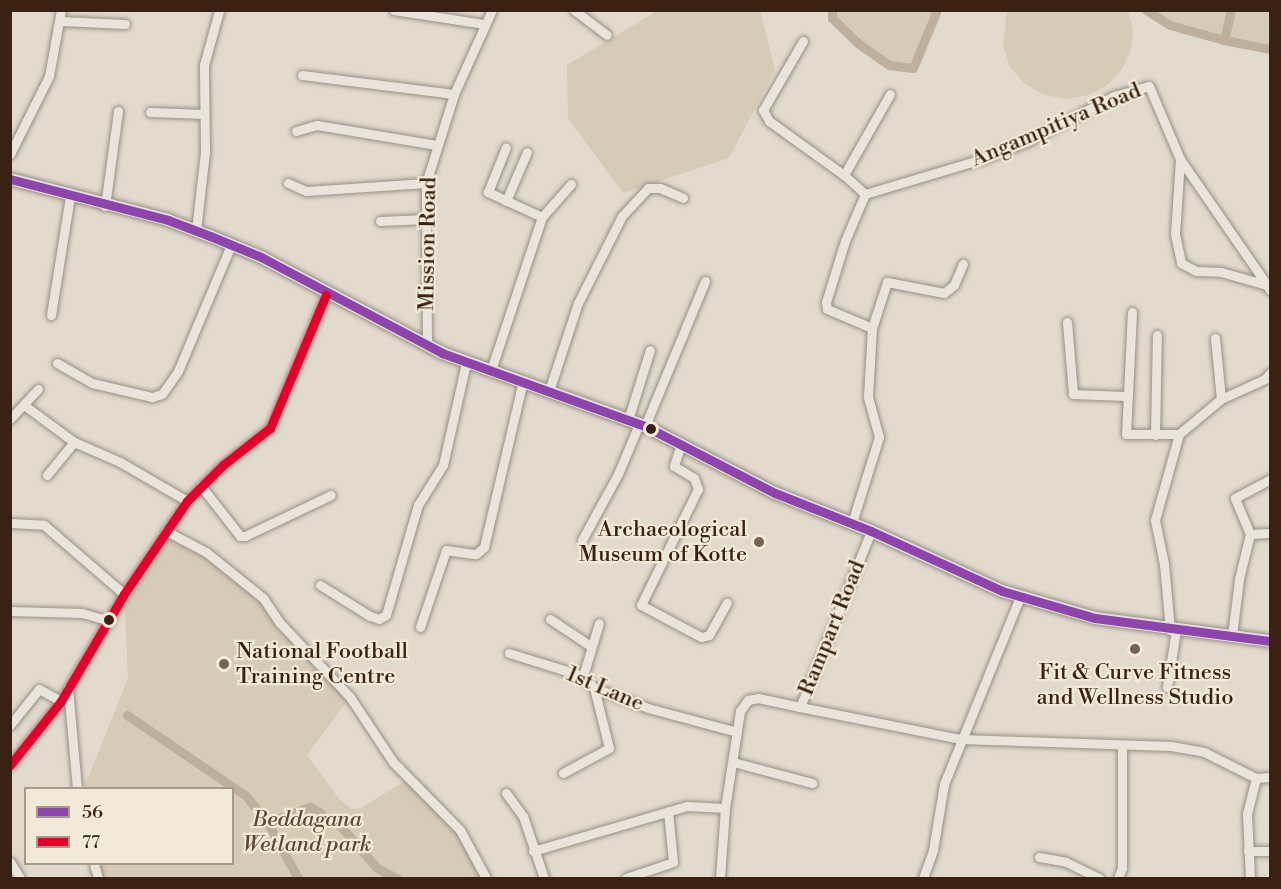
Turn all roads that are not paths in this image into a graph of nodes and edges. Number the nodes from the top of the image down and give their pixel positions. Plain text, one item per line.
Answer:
1 (61, 10) edge
2 (394, 10) edge
3 (492, 10) edge
4 (574, 10) edge
5 (219, 11) edge
6 (60, 21) junction
7 (125, 24) dead end
8 (483, 24) junction
9 (607, 35) dead end
10 (803, 41) dead end
11 (302, 75) dead end
12 (454, 94) junction
13 (890, 94) dead end
14 (118, 111) dead end
15 (150, 112) dead end
16 (204, 114) junction
17 (296, 131) dead end
18 (436, 145) junction
19 (506, 147) dead end
20 (527, 152) dead end
21 (10, 154) edge
22 (1180, 159) junction
23 (844, 176) junction
24 (10, 179) edge
25 (288, 183) dead end
26 (426, 183) junction
27 (571, 184) dead end
28 (865, 194) junction
29 (70, 196) junction
30 (683, 198) dead end
31 (506, 201) junction
32 (105, 206) junction
33 (542, 217) junction
34 (426, 219) junction
35 (380, 221) dead end
36 (196, 230) junction
37 (231, 245) junction
38 (963, 264) dead end
39 (705, 281) dead end
40 (1269, 288) edge
41 (326, 295) junction
42 (1132, 312) dead end
43 (51, 315) dead end
44 (1067, 322) dead end
45 (872, 328) junction
46 (1157, 335) dead end
47 (1215, 338) dead end
48 (427, 345) junction
49 (650, 350) dead end
50 (57, 363) dead end
51 (466, 363) junction
52 (491, 370) junction
53 (1270, 373) edge
54 (522, 381) junction
55 (38, 389) dead end
56 (549, 391) junction
57 (1126, 396) junction
58 (1221, 399) junction
59 (24, 405) junction
60 (10, 419) edge
61 (637, 423) junction
62 (1179, 434) junction
63 (1155, 435) junction
64 (74, 442) junction
65 (681, 444) junction
66 (47, 476) dead end
67 (1270, 479) edge
68 (201, 486) junction
69 (331, 495) dead end
70 (187, 501) junction
71 (10, 523) edge
72 (852, 524) junction
73 (166, 531) junction
74 (871, 531) junction
75 (1270, 533) edge
76 (1250, 534) junction
77 (582, 540) dead end
78 (320, 585) dead end
79 (124, 594) junction
80 (1020, 597) junction
81 (727, 603) dead end
82 (10, 611) edge
83 (550, 619) dead end
84 (110, 621) junction
85 (599, 623) dead end
86 (420, 627) dead end
87 (1173, 630) junction
88 (1232, 636) junction
89 (1270, 641) edge
90 (592, 647) junction
91 (509, 653) dead end
92 (584, 676) junction
93 (1167, 687) dead end
94 (68, 688) junction
95 (594, 688) junction
96 (61, 701) junction
97 (800, 707) junction
98 (10, 725) edge
99 (737, 732) junction
100 (960, 739) junction
101 (1122, 746) junction
102 (733, 762) junction
103 (10, 765) edge
104 (563, 773) dead end
105 (1270, 777) edge
106 (1256, 778) junction
107 (812, 783) dead end
108 (76, 787) edge
109 (506, 793) dead end
110 (725, 808) junction
111 (669, 811) junction
112 (533, 851) junction
113 (1248, 851) junction
114 (1270, 851) edge
115 (1039, 857) dead end
116 (10, 862) edge
117 (20, 879) edge
118 (486, 879) edge
119 (544, 879) edge
120 (626, 879) edge
121 (720, 879) edge
122 (923, 879) edge
123 (1099, 879) edge
124 (1118, 879) edge
125 (1250, 879) edge

1 - 6 street
2 - 8 street
3 - 8 street, Mission Road
4 - 9 street
5 - 16 street
6 - 7 street
6 - 21 street
8 - 12 street, Mission Road
10 - 23 street
11 - 12 street
12 - 18 street, Mission Road
13 - 23 street
14 - 32 street
15 - 16 street
16 - 36 street
17 - 18 street
18 - 26 street, Mission Road
19 - 31 street
20 - 31 street
22 - 28 street, Angampitiya Road
22 - 40 street
22 - 40 street
23 - 28 street
24 - 29 main road
25 - 26 street
26 - 34 street, Mission Road
27 - 33 street
28 - 45 street
29 - 32 main road
29 - 43 street
30 - 56 street
31 - 33 street
32 - 36 main road
33 - 52 street
34 - 35 street
34 - 48 street, Mission Road
36 - 37 main road
37 - 41 main road
37 - 50 street
38 - 45 street
39 - 61 street
41 - 48 main road
41 - 68 street
42 - 57 street
44 - 57 street
45 - 72 street
46 - 63 street
47 - 58 street
48 - 51 main road
49 - 61 street
51 - 52 main road
51 - 78 street
52 - 54 main road
53 - 58 street
54 - 56 main road
54 - 86 street
55 - 59 street
56 - 61 main road
57 - 63 street
58 - 62 street
59 - 60 street
59 - 64 street
61 - 65 main road
61 - 77 street
62 - 63 street
62 - 87 street
64 - 66 street
64 - 70 street
65 - 72 main road
65 - 81 street
67 - 76 street
68 - 69 street
68 - 70 street
70 - 73 street
71 - 79 street
72 - 74 main road
73 - 79 street
73 - 118 street
74 - 80 main road
74 - 97 street, Rampart Road
75 - 76 street
76 - 88 street
79 - 84 street
80 - 87 main road
80 - 100 street
82 - 84 street
83 - 90 street
84 - 94 street
85 - 90 street
87 - 88 main road
87 - 93 street
88 - 89 main road
90 - 92 street
91 - 92 street, 1st Lane
92 - 95 street, 1st Lane
94 - 96 street
94 - 108 street
95 - 99 street, 1st Lane
95 - 104 street
96 - 98 street
96 - 103 street
97 - 99 street, Rampart Road
97 - 100 street
99 - 102 street, Rampart Road
100 - 101 street
100 - 122 street
101 - 106 street
101 - 124 street
102 - 107 street
102 - 110 street, Rampart Road
105 - 106 street
106 - 113 street
109 - 112 street
110 - 111 street
110 - 121 street, Rampart Road
111 - 112 street
111 - 120 street
112 - 119 street
113 - 114 street
113 - 125 street
115 - 123 street
116 - 117 street

